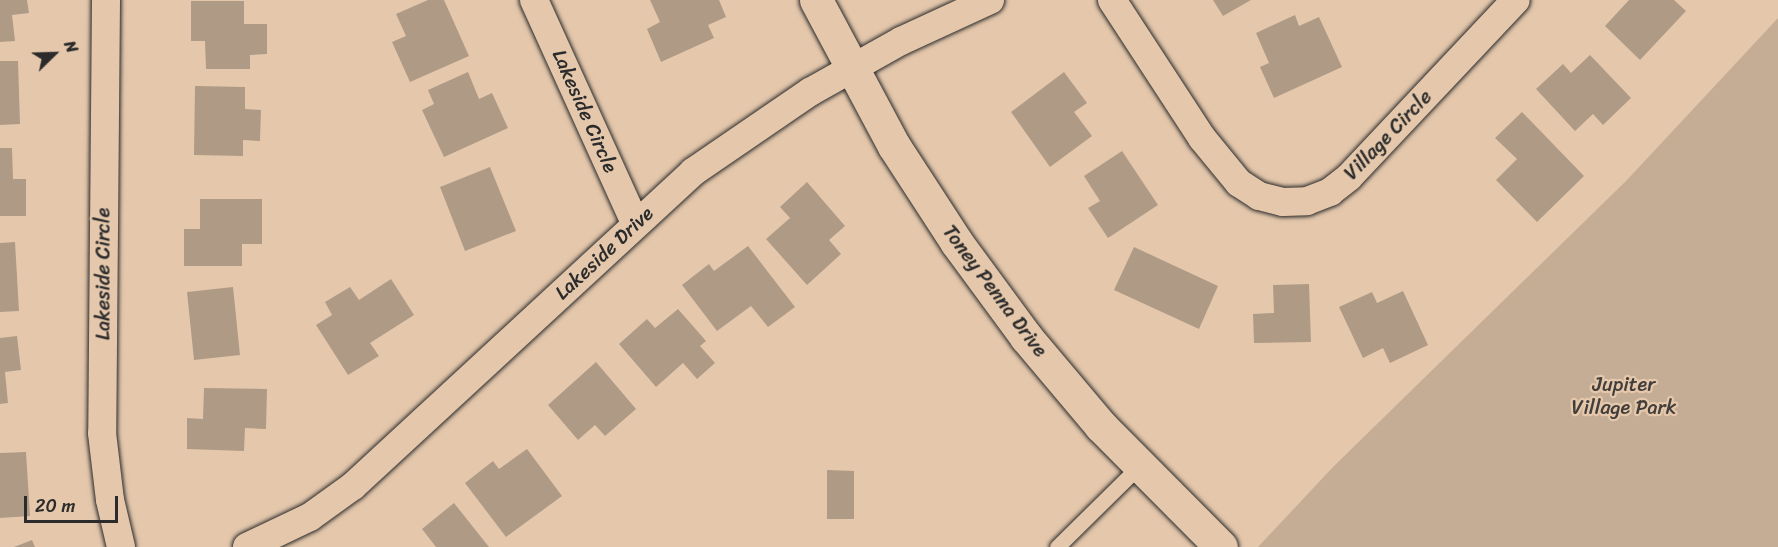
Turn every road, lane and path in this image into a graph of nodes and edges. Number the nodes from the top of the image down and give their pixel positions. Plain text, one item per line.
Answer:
1 (106, 0) edge
2 (534, 0) edge
3 (816, 0) edge
4 (990, 0) edge
5 (1112, 0) edge
6 (1516, 0) edge
7 (850, 69) junction
8 (635, 223) junction
9 (1139, 466) junction
10 (121, 547) edge
11 (247, 547) edge
12 (1057, 547) edge
13 (1221, 547) edge

1 - 10 street, Lakeside Circle
2 - 8 street, Lakeside Circle
3 - 7 street, Toney Penna Drive
4 - 7 street, Lakeside Drive
5 - 6 street, Village Circle
7 - 8 street, Lakeside Drive
7 - 9 street, Toney Penna Drive
8 - 11 street, Lakeside Drive
9 - 12 lane
9 - 13 street, Toney Penna Drive

